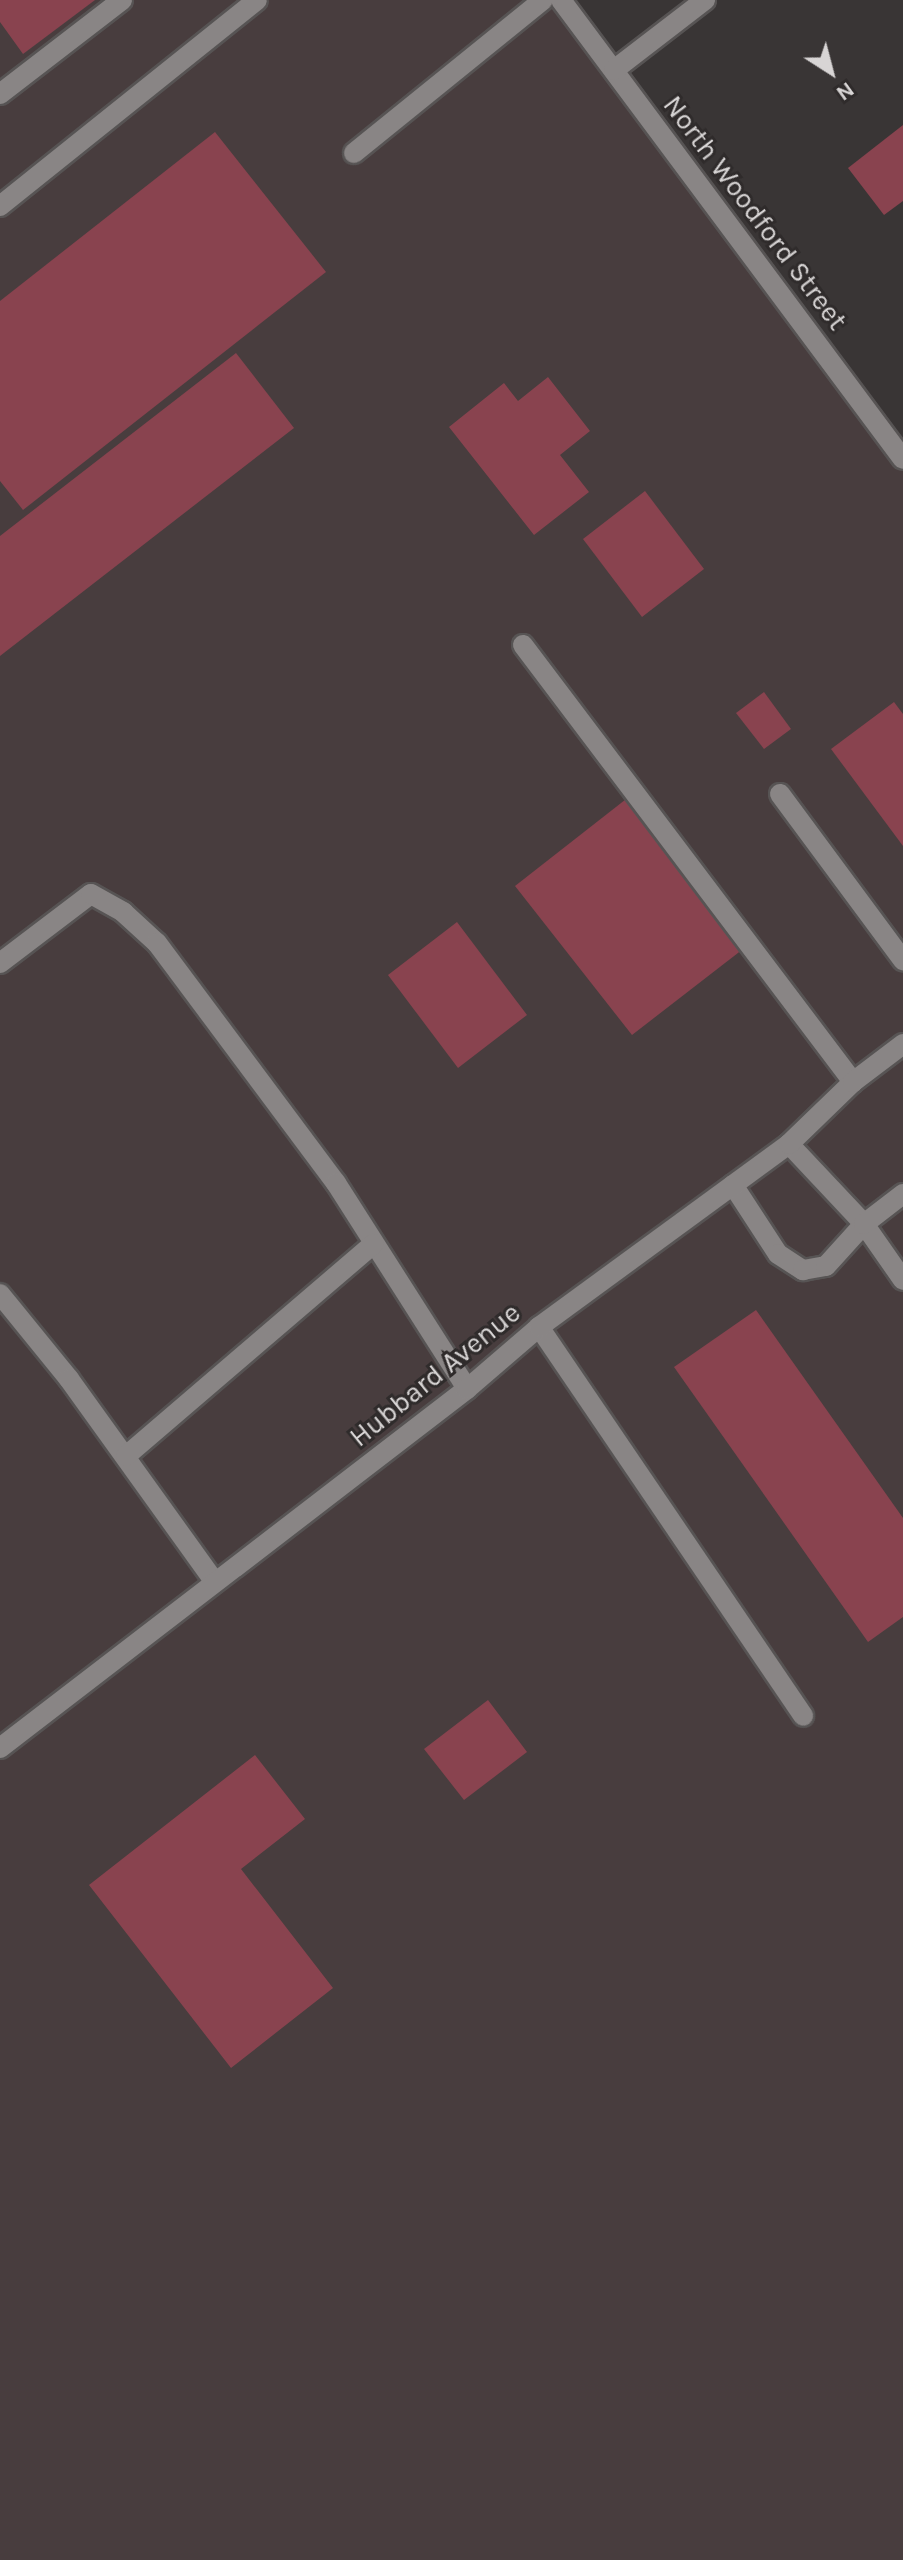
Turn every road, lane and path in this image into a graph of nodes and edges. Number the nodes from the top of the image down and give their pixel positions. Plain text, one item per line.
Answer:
1 (122, 0) edge
2 (257, 0) edge
3 (543, 0) edge
4 (561, 0) edge
5 (705, 0) edge
6 (614, 70) junction
7 (0, 94) edge
8 (354, 153) dead end
9 (0, 206) edge
10 (903, 459) edge
11 (523, 645) dead end
12 (780, 794) dead end
13 (903, 960) edge
14 (0, 963) edge
15 (903, 1044) edge
16 (853, 1082) junction
17 (789, 1144) junction
18 (733, 1185) junction
19 (903, 1194) edge
20 (864, 1224) junction
21 (373, 1244) junction
22 (903, 1280) edge
23 (0, 1294) edge
24 (539, 1327) junction
25 (467, 1389) junction
26 (126, 1456) junction
27 (214, 1581) junction
28 (803, 1716) dead end
29 (0, 1748) edge

1 - 7 street
2 - 9 street
3 - 8 street
4 - 6 street, North Woodford Street
5 - 6 street
6 - 10 street, North Woodford Street
11 - 16 street
12 - 13 street
14 - 21 street
15 - 16 street, Hubbard Avenue
16 - 17 street, Hubbard Avenue
17 - 18 street, Hubbard Avenue
17 - 20 street
18 - 20 street
18 - 24 street, Hubbard Avenue
19 - 20 street
20 - 22 street
21 - 25 street
21 - 26 street
23 - 26 street
24 - 25 street, Hubbard Avenue
24 - 28 street
25 - 27 street, Hubbard Avenue
26 - 27 street
27 - 29 street, Hubbard Avenue

